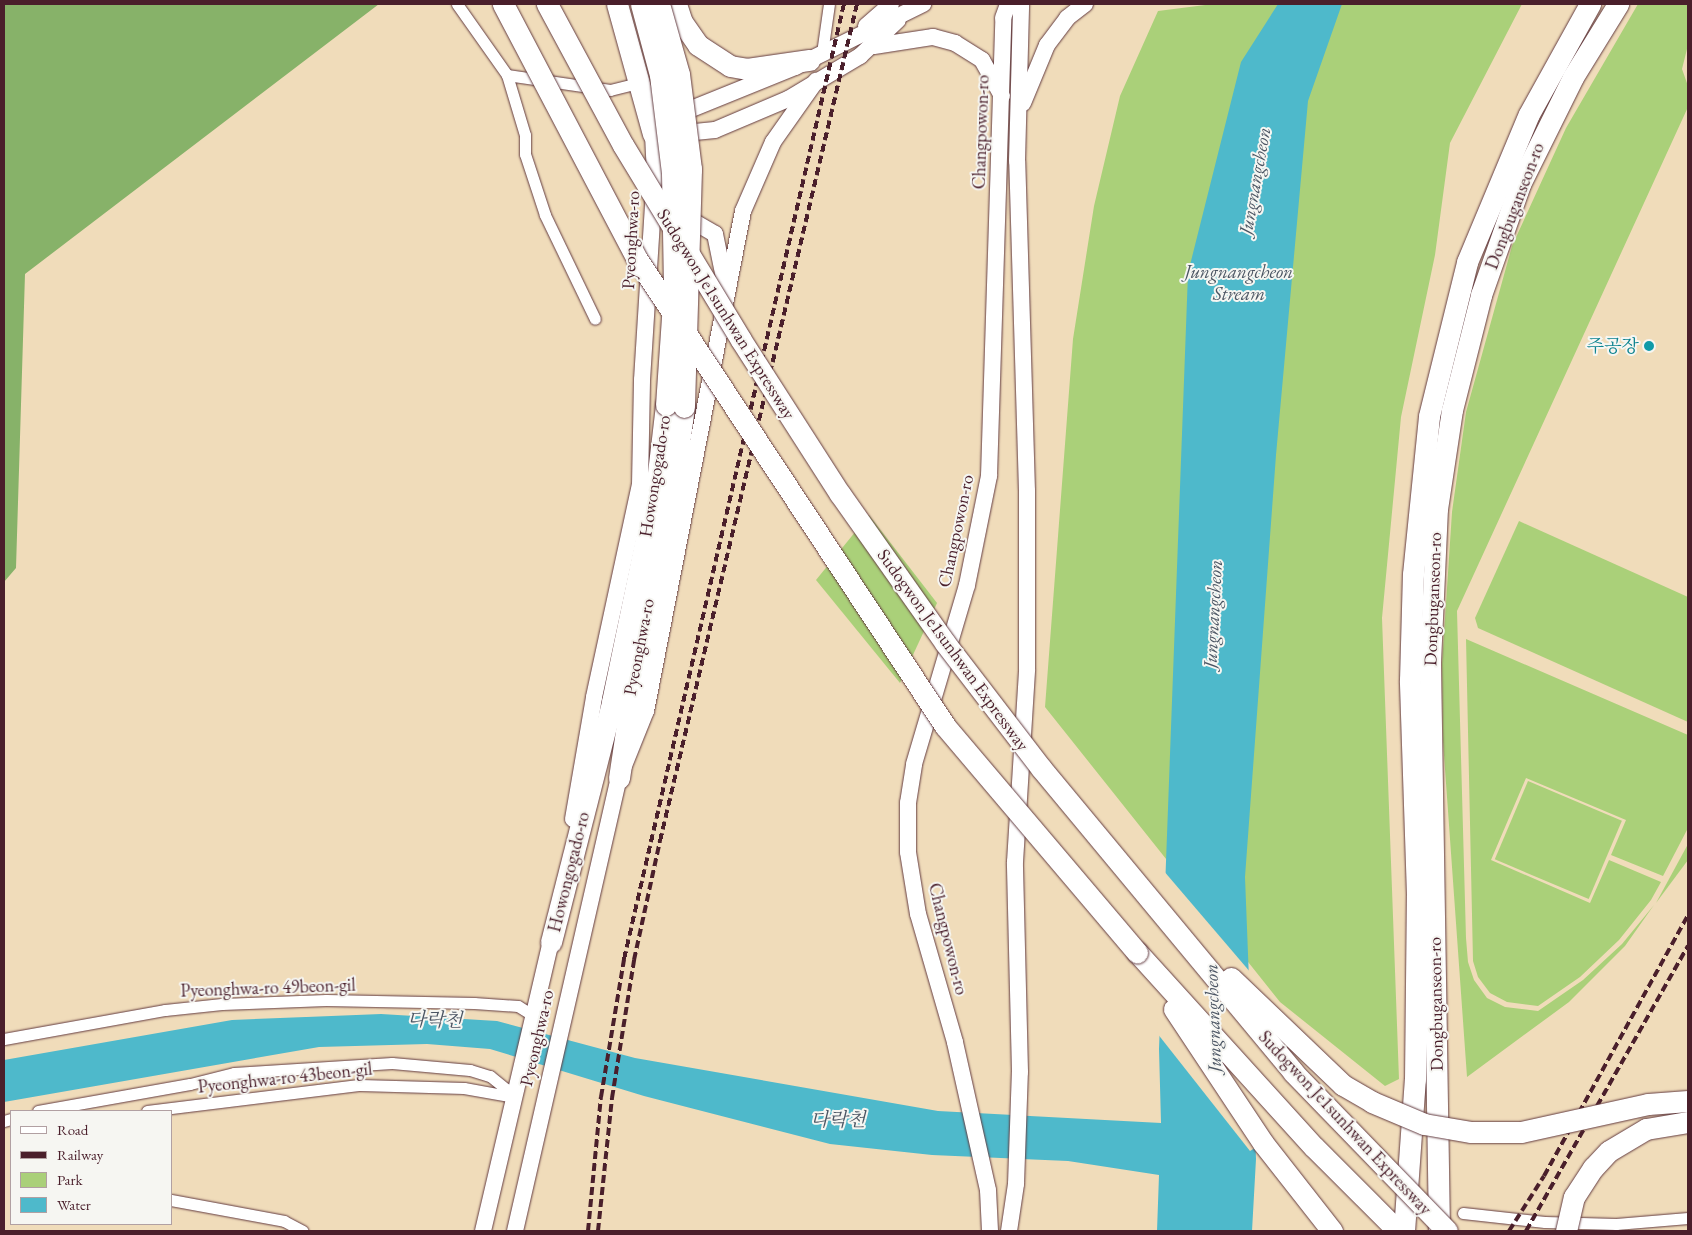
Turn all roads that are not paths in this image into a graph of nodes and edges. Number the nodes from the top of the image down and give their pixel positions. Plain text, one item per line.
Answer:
1 (457, 4) edge
2 (503, 4) edge
3 (547, 4) edge
4 (617, 4) edge
5 (641, 4) edge
6 (659, 4) edge
7 (829, 4) edge
8 (890, 4) edge
9 (923, 4) edge
10 (1008, 4) edge
11 (1021, 4) edge
12 (1085, 4) edge
13 (1590, 4) edge
14 (1618, 4) edge
15 (679, 13) edge
16 (901, 16) junction
17 (625, 31) junction
18 (858, 34) junction
19 (874, 46) junction
20 (815, 56) junction
21 (783, 72) junction
22 (508, 75) junction
23 (816, 81) junction
24 (639, 83) junction
25 (1003, 97) junction
26 (788, 99) junction
27 (1017, 117) junction
28 (653, 134) junction
29 (647, 295) junction
30 (727, 296) junction
31 (595, 319) dead end
32 (675, 406) junction
33 (619, 778) junction
34 (1122, 868) junction
35 (552, 942) junction
36 (1136, 952) junction
37 (534, 1016) junction
38 (4, 1039) edge
39 (516, 1097) junction
40 (1688, 1101) edge
41 (44, 1110) edge
42 (155, 1110) edge
43 (1688, 1122) edge
44 (172, 1200) edge
45 (1463, 1213) dead end
46 (1688, 1218) edge
47 (303, 1231) edge
48 (483, 1231) edge
49 (515, 1231) edge
50 (990, 1231) edge
51 (1009, 1231) edge
52 (1332, 1231) edge
53 (1398, 1231) edge
54 (1404, 1231) edge
55 (1439, 1231) edge
56 (1447, 1231) edge
57 (1566, 1231) edge

1 - 22 street
2 - 36 highway, Sudogwon Je1sunhwan Expressway, bridge
3 - 34 highway, Sudogwon Je1sunhwan Expressway, bridge
4 - 17 highway
5 - 32 highway, Howongogado-ro, bridge
6 - 32 highway, Howongogado-ro, bridge
7 - 20 street
8 - 18 main road
9 - 16 main road, Pyeonghwa-ro
10 - 25 main road, Changpowon-ro
11 - 27 main road, Changpowon-ro
12 - 27 main road
13 - 54 highway, Dongbuganseon-ro
14 - 55 highway, Dongbuganseon-ro
15 - 17 highway
15 - 20 highway
16 - 18 main road, Pyeonghwa-ro
16 - 19 main road, Pyeonghwa-ro
17 - 24 highway
18 - 20 main road, Pyeonghwa-ro
19 - 23 main road, Pyeonghwa-ro
19 - 25 main road
20 - 21 main road, Pyeonghwa-ro
21 - 26 main road
21 - 28 main road, Pyeonghwa-ro
22 - 24 street
22 - 31 street
23 - 26 main road, Pyeonghwa-ro
23 - 30 main road, Pyeonghwa-ro
24 - 28 highway
25 - 50 main road, Changpowon-ro
26 - 28 main road, Pyeonghwa-ro
27 - 51 main road, Changpowon-ro
28 - 29 main road, Pyeonghwa-ro
29 - 30 main road
29 - 35 main road, Pyeonghwa-ro
30 - 33 main road, Pyeonghwa-ro
32 - 33 highway, Howongogado-ro
32 - 35 highway, Howongogado-ro
33 - 49 main road, Pyeonghwa-ro
34 - 40 highway, bridge
34 - 56 highway, Sudogwon Je1sunhwan Expressway, bridge
35 - 37 main road, Pyeonghwa-ro
36 - 52 highway
36 - 53 highway, Sudogwon Je1sunhwan Expressway
37 - 38 street, Pyeonghwa-ro 49beon-gil
37 - 39 main road, Pyeonghwa-ro
39 - 41 street
39 - 42 street, Pyeonghwa-ro 43beon-gil
39 - 48 main road, Pyeonghwa-ro
43 - 57 highway, bridge
44 - 47 street
45 - 46 street

